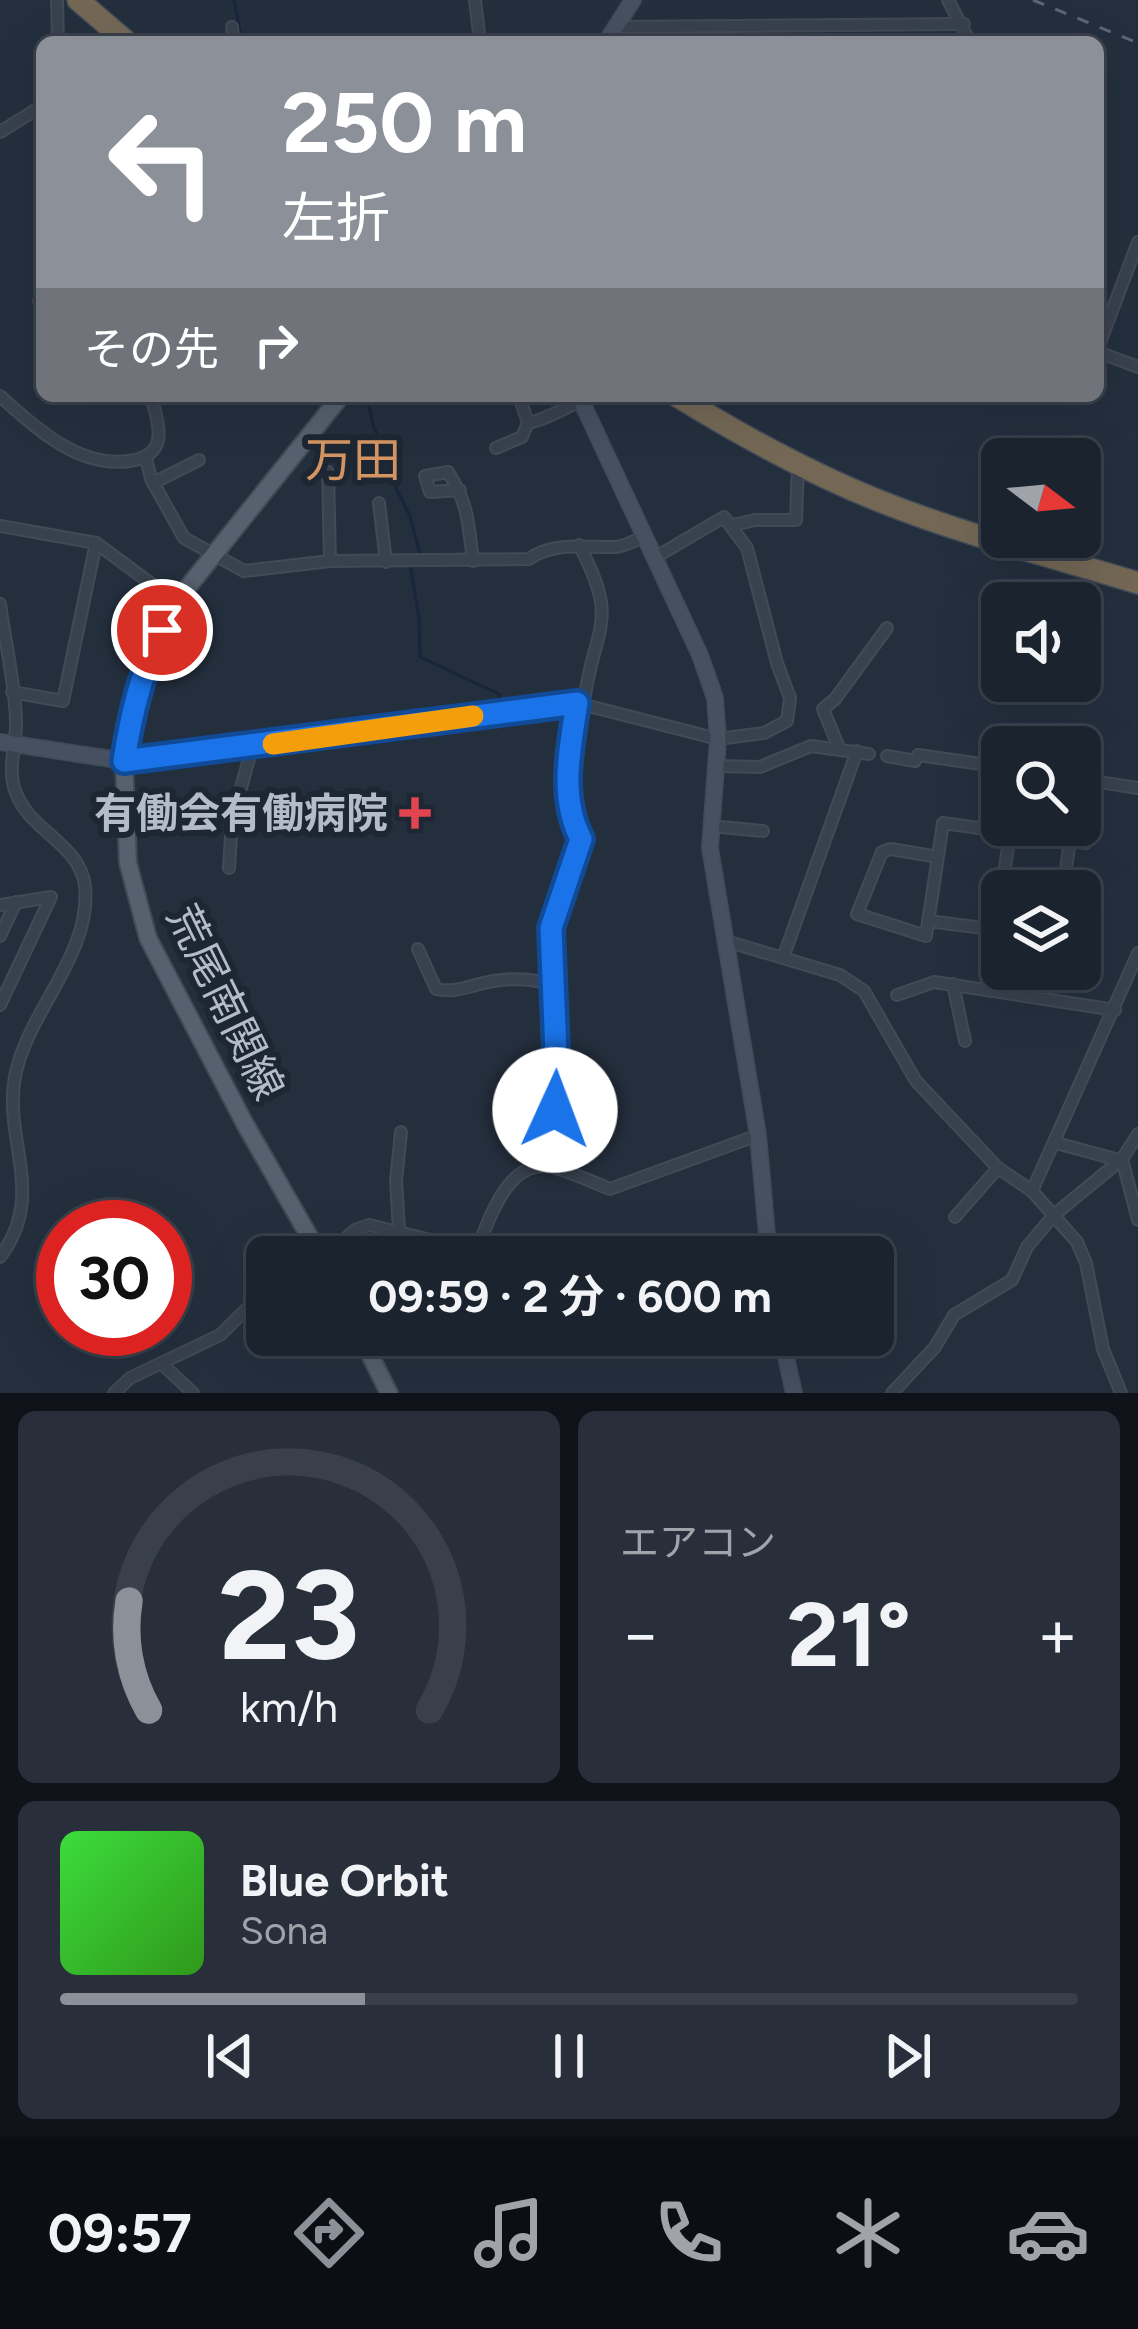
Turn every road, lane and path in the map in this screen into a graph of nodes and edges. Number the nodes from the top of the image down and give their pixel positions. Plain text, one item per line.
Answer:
1 (57, 0) edge
2 (78, 0) edge
3 (475, 0) edge
4 (633, 0) edge
5 (948, 0) edge
6 (964, 24) junction
7 (232, 27) dead end
8 (611, 35) edge
9 (58, 36) edge
10 (120, 36) edge
11 (233, 36) edge
12 (479, 36) edge
13 (968, 36) edge
14 (36, 110) edge
15 (0, 132) edge
16 (1138, 242) edge
17 (1104, 334) edge
18 (1104, 353) edge
19 (1138, 367) edge
20 (0, 396) edge
21 (153, 402) edge
22 (336, 402) edge
23 (521, 402) edge
24 (574, 402) edge
25 (581, 402) edge
26 (688, 402) edge
27 (528, 423) junction
28 (496, 448) dead end
29 (146, 458) junction
30 (199, 460) dead end
31 (798, 463) junction
32 (328, 472) dead end
33 (153, 483) junction
34 (460, 490) dead end
35 (379, 503) dead end
36 (733, 525) junction
37 (0, 526) edge
38 (643, 537) junction
39 (96, 544) junction
40 (579, 545) junction
41 (212, 556) junction
42 (654, 558) junction
43 (330, 561) junction
44 (473, 561) junction
45 (386, 562) junction
46 (1138, 583) edge
47 (176, 602) junction
48 (0, 604) edge
49 (886, 628) dead end
50 (12, 692) junction
51 (580, 703) junction
52 (718, 739) junction
53 (7, 744) edge
54 (252, 748) junction
55 (839, 748) junction
56 (887, 756) dead end
57 (124, 761) junction
58 (981, 764) edge
59 (716, 766) junction
60 (1101, 782) edge
61 (1138, 788) edge
62 (710, 826) junction
63 (981, 826) edge
64 (763, 831) dead end
65 (938, 857) junction
66 (229, 868) dead end
67 (16, 902) junction
68 (0, 905) edge
69 (928, 921) junction
70 (981, 928) edge
71 (0, 936) edge
72 (726, 940) junction
73 (418, 949) dead end
74 (1138, 953) edge
75 (784, 956) junction
76 (554, 984) junction
77 (953, 984) junction
78 (981, 988) edge
79 (992, 990) edge
80 (897, 995) dead end
81 (0, 1005) edge
82 (1115, 1010) junction
83 (965, 1041) dead end
84 (16, 1072) junction
85 (0, 1076) edge
86 (401, 1132) dead end
87 (1138, 1134) edge
88 (758, 1135) junction
89 (1056, 1143) junction
90 (1121, 1160) junction
91 (550, 1166) junction
92 (998, 1168) junction
93 (1032, 1191) junction
94 (1054, 1215) junction
95 (955, 1217) dead end
96 (1138, 1220) edge
97 (399, 1230) junction
98 (310, 1236) edge
99 (348, 1236) edge
100 (767, 1236) edge
101 (0, 1257) edge
102 (246, 1309) edge
103 (370, 1356) edge
104 (786, 1356) edge
105 (161, 1364) junction
106 (114, 1393) edge
107 (193, 1393) edge
108 (389, 1393) edge
109 (794, 1393) edge
110 (892, 1393) edge
111 (1121, 1393) edge

1 - 9 street
2 - 10 highway
3 - 12 street
4 - 8 street
5 - 6 street
6 - 8 street
6 - 13 street
7 - 11 street
14 - 15 street
16 - 17 street
18 - 19 street
20 - 29 street
21 - 29 street
22 - 41 main road, 荒尾南関線
23 - 27 street
24 - 27 street
25 - 38 street
26 - 31 highway
27 - 28 street
29 - 33 street
30 - 33 street
31 - 36 street
31 - 46 highway
32 - 43 street
33 - 41 street
34 - 44 street
35 - 45 street
36 - 42 street
36 - 52 street
37 - 39 street
38 - 40 street
38 - 42 street
39 - 47 street
39 - 50 street
40 - 44 street
40 - 51 street
41 - 43 street
41 - 47 main road, 荒尾南関線
42 - 52 street
43 - 45 street
44 - 45 street
47 - 57 main road, 荒尾南関線
48 - 50 street
49 - 55 street
50 - 53 street
51 - 52 street
51 - 54 street
51 - 76 street
52 - 59 street
53 - 57 street
53 - 84 street
54 - 57 street
54 - 66 street
55 - 59 street
55 - 75 street
56 - 58 street
57 - 98 main road, 荒尾南関線
59 - 62 street
60 - 61 street
62 - 64 street
62 - 72 street
63 - 65 street
65 - 69 street
65 - 69 street
67 - 68 street
67 - 71 street
67 - 81 street
69 - 70 street
72 - 75 street
72 - 88 street
73 - 76 street
74 - 82 street
75 - 92 street
76 - 91 street
77 - 78 street
77 - 80 street
77 - 83 street
79 - 82 street
82 - 89 street
84 - 85 street
84 - 101 street
86 - 97 street
87 - 90 street
88 - 91 street
88 - 100 street
89 - 90 street
89 - 93 street
90 - 94 street
90 - 96 street
91 - 97 street
92 - 93 street
92 - 95 street
93 - 94 street
94 - 110 street
94 - 111 street
97 - 99 street
102 - 105 street
103 - 108 main road
104 - 109 street
105 - 106 street
105 - 107 street

